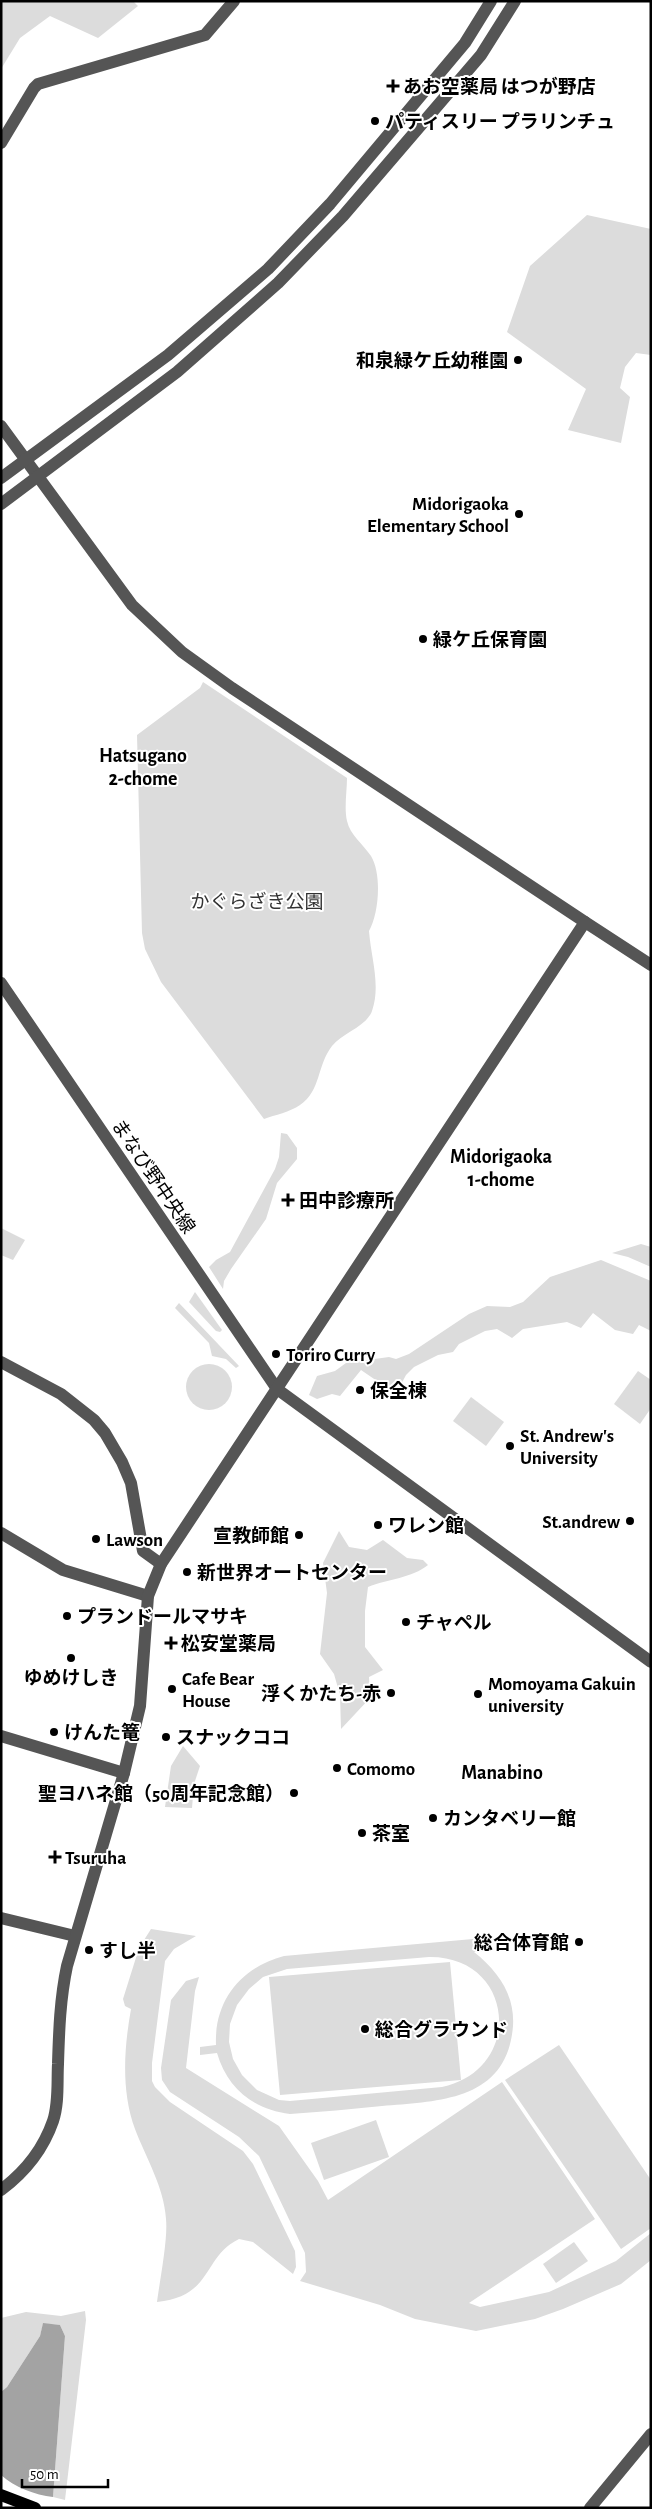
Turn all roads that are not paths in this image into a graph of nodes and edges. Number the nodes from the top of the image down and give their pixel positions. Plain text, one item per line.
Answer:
1 (234, 1) edge
2 (491, 1) edge
3 (515, 1) edge
4 (1, 143) edge
5 (1, 426) edge
6 (26, 460) junction
7 (40, 476) junction
8 (1, 478) edge
9 (1, 504) edge
10 (585, 922) junction
11 (651, 965) edge
12 (1, 983) edge
13 (1, 1362) edge
14 (277, 1389) junction
15 (1, 1533) edge
16 (161, 1564) junction
17 (148, 1596) junction
18 (651, 1662) edge
19 (1, 1736) edge
20 (124, 1773) junction
21 (1, 1918) edge
22 (76, 1936) junction
23 (1, 2190) edge
24 (651, 2434) edge
25 (1, 2495) edge
26 (36, 2508) edge
27 (590, 2508) edge

1 - 4 street
2 - 6 street
3 - 7 street
5 - 6 street
6 - 7 street
6 - 8 street
7 - 9 street
7 - 10 street
10 - 11 street
10 - 14 street
12 - 14 street, まなび野中央線
13 - 16 street
14 - 16 street
14 - 18 street, まなび野中央線
15 - 17 street
16 - 17 street
17 - 20 street
19 - 20 street
20 - 22 street
21 - 22 street
22 - 23 street
24 - 27 street
25 - 26 main road

